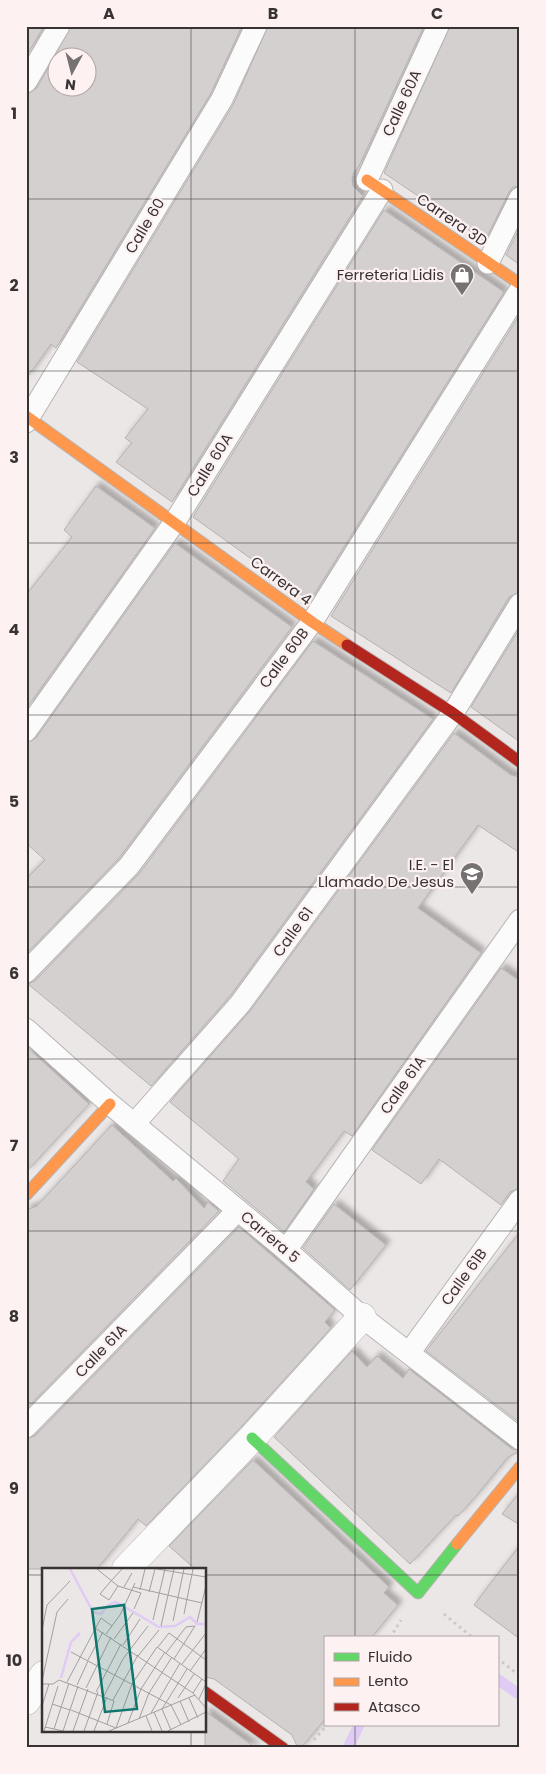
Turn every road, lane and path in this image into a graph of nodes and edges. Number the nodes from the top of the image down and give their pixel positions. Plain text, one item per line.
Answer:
1 (59, 26) edge
2 (256, 26) edge
3 (438, 26) edge
4 (26, 82) edge
5 (374, 185) junction
6 (520, 198) edge
7 (488, 263) junction
8 (520, 284) edge
9 (520, 290) edge
10 (27, 419) edge
11 (174, 523) junction
12 (520, 604) edge
13 (312, 622) junction
14 (453, 714) junction
15 (26, 731) edge
16 (520, 762) edge
17 (520, 920) edge
18 (26, 972) edge
19 (26, 1029) edge
20 (110, 1104) junction
21 (134, 1124) junction
22 (26, 1195) edge
23 (520, 1200) edge
24 (238, 1210) junction
25 (286, 1250) junction
26 (362, 1317) junction
27 (409, 1353) junction
28 (26, 1427) edge
29 (252, 1438) junction
30 (520, 1439) edge
31 (520, 1467) edge
32 (127, 1568) edge
33 (498, 1659) edge
34 (520, 1676) edge
35 (42, 1678) edge
36 (206, 1693) edge
37 (26, 1700) edge
38 (326, 1726) edge
39 (283, 1748) edge
40 (308, 1748) edge

1 - 4 lane
2 - 10 lane, Calle 60
3 - 5 lane, Calle 60A
5 - 7 street, Carrera 3D
5 - 11 lane, Calle 60A
6 - 7 lane
7 - 8 street, Carrera 3D
9 - 13 lane, Calle 60B
10 - 11 street, Carrera 4
11 - 13 street, Carrera 4
11 - 15 lane, Calle 60A
12 - 14 lane, Calle 61
13 - 14 street, Carrera 4
13 - 18 lane, Calle 60B
14 - 16 street, Carrera 4
14 - 21 lane, Calle 61
17 - 25 lane, Calle 61A
19 - 20 lane, Carrera 5
20 - 21 lane, Carrera 5
20 - 22 street
21 - 24 lane, Carrera 5
23 - 27 lane, Calle 61B
24 - 25 lane, Carrera 5
24 - 28 lane, Calle 61A
25 - 26 lane, Carrera 5
26 - 27 lane, Carrera 5
26 - 29 street
27 - 30 lane, Carrera 5
29 - 31 street
29 - 32 street
33 - 34 path
35 - 37 street
36 - 39 street
38 - 40 path

